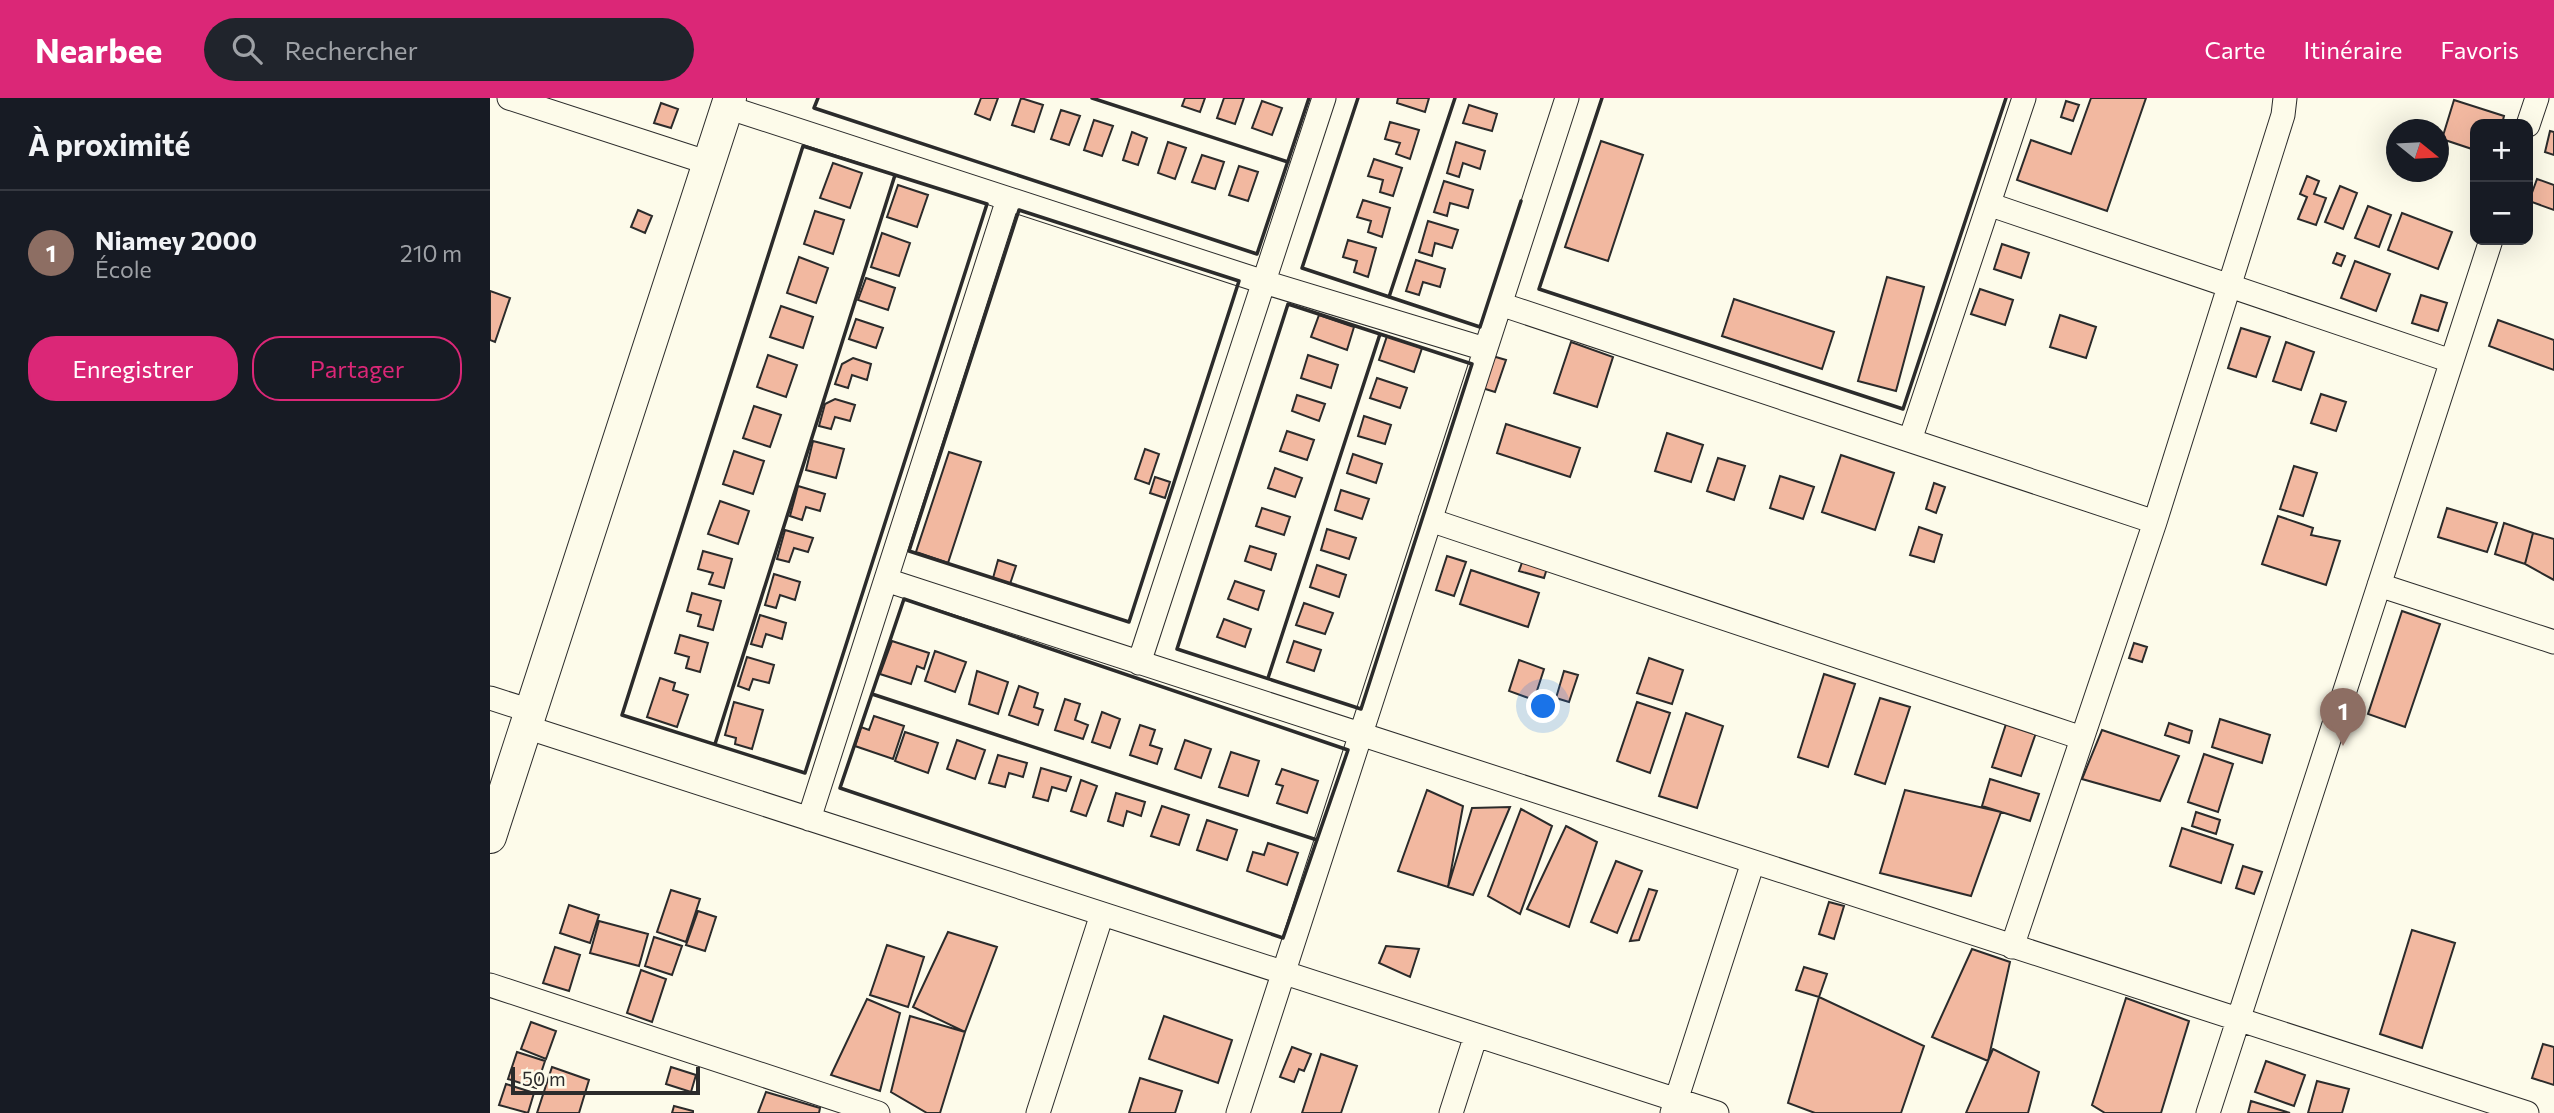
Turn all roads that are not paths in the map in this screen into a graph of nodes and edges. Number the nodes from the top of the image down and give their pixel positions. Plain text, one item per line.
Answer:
1 (509, 98) edge
2 (1324, 98) edge
3 (1567, 98) edge
4 (2024, 98) edge
5 (2285, 98) edge
6 (2537, 98) edge
7 (2546, 98) edge
8 (2554, 101) edge
9 (728, 102) edge
10 (2530, 119) edge
11 (709, 163) junction
12 (1008, 199) junction
13 (1991, 205) junction
14 (2489, 245) edge
15 (1264, 282) junction
16 (2229, 285) junction
17 (1500, 304) junction
18 (1485, 349) junction
19 (2451, 360) junction
20 (1910, 440) junction
21 (1430, 520) junction
22 (2155, 522) junction
23 (886, 580) junction
24 (2379, 585) junction
25 (2554, 642) edge
26 (1139, 663) junction
27 (490, 698) edge
28 (528, 719) junction
29 (1360, 734) junction
30 (2082, 738) junction
31 (809, 819) junction
32 (490, 837) edge
33 (1753, 862) junction
34 (1102, 914) junction
35 (2012, 947) junction
36 (1283, 972) junction
37 (490, 985) edge
38 (2238, 1019) junction
39 (1476, 1035) junction
40 (1674, 1106) edge
41 (878, 1113) edge
42 (1038, 1113) edge
43 (1238, 1113) edge
44 (1451, 1113) edge
45 (1717, 1113) edge
46 (2208, 1113) edge
47 (2527, 1113) edge

1 - 11 street
2 - 15 street
3 - 17 street
4 - 13 street
5 - 16 street
6 - 10 street
7 - 8 street
9 - 11 street
9 - 12 street
11 - 28 street
12 - 15 street
12 - 23 street
13 - 16 street
13 - 20 street
14 - 19 street
15 - 18 street
15 - 26 street
16 - 19 street
16 - 22 street
17 - 18 street
17 - 20 street
18 - 21 street
19 - 24 street
20 - 22 street
21 - 29 street
21 - 30 street
22 - 30 street
23 - 26 street
23 - 31 street
24 - 25 street
24 - 38 street
26 - 29 street
27 - 28 street
28 - 31 street
28 - 32 street
29 - 33 street
29 - 36 street
30 - 35 street
31 - 34 street
33 - 35 street
33 - 40 street
34 - 36 street
34 - 42 street
35 - 38 street
36 - 39 street
36 - 43 street
37 - 41 street
38 - 46 street
38 - 47 street
39 - 40 street
39 - 44 street
40 - 45 street

